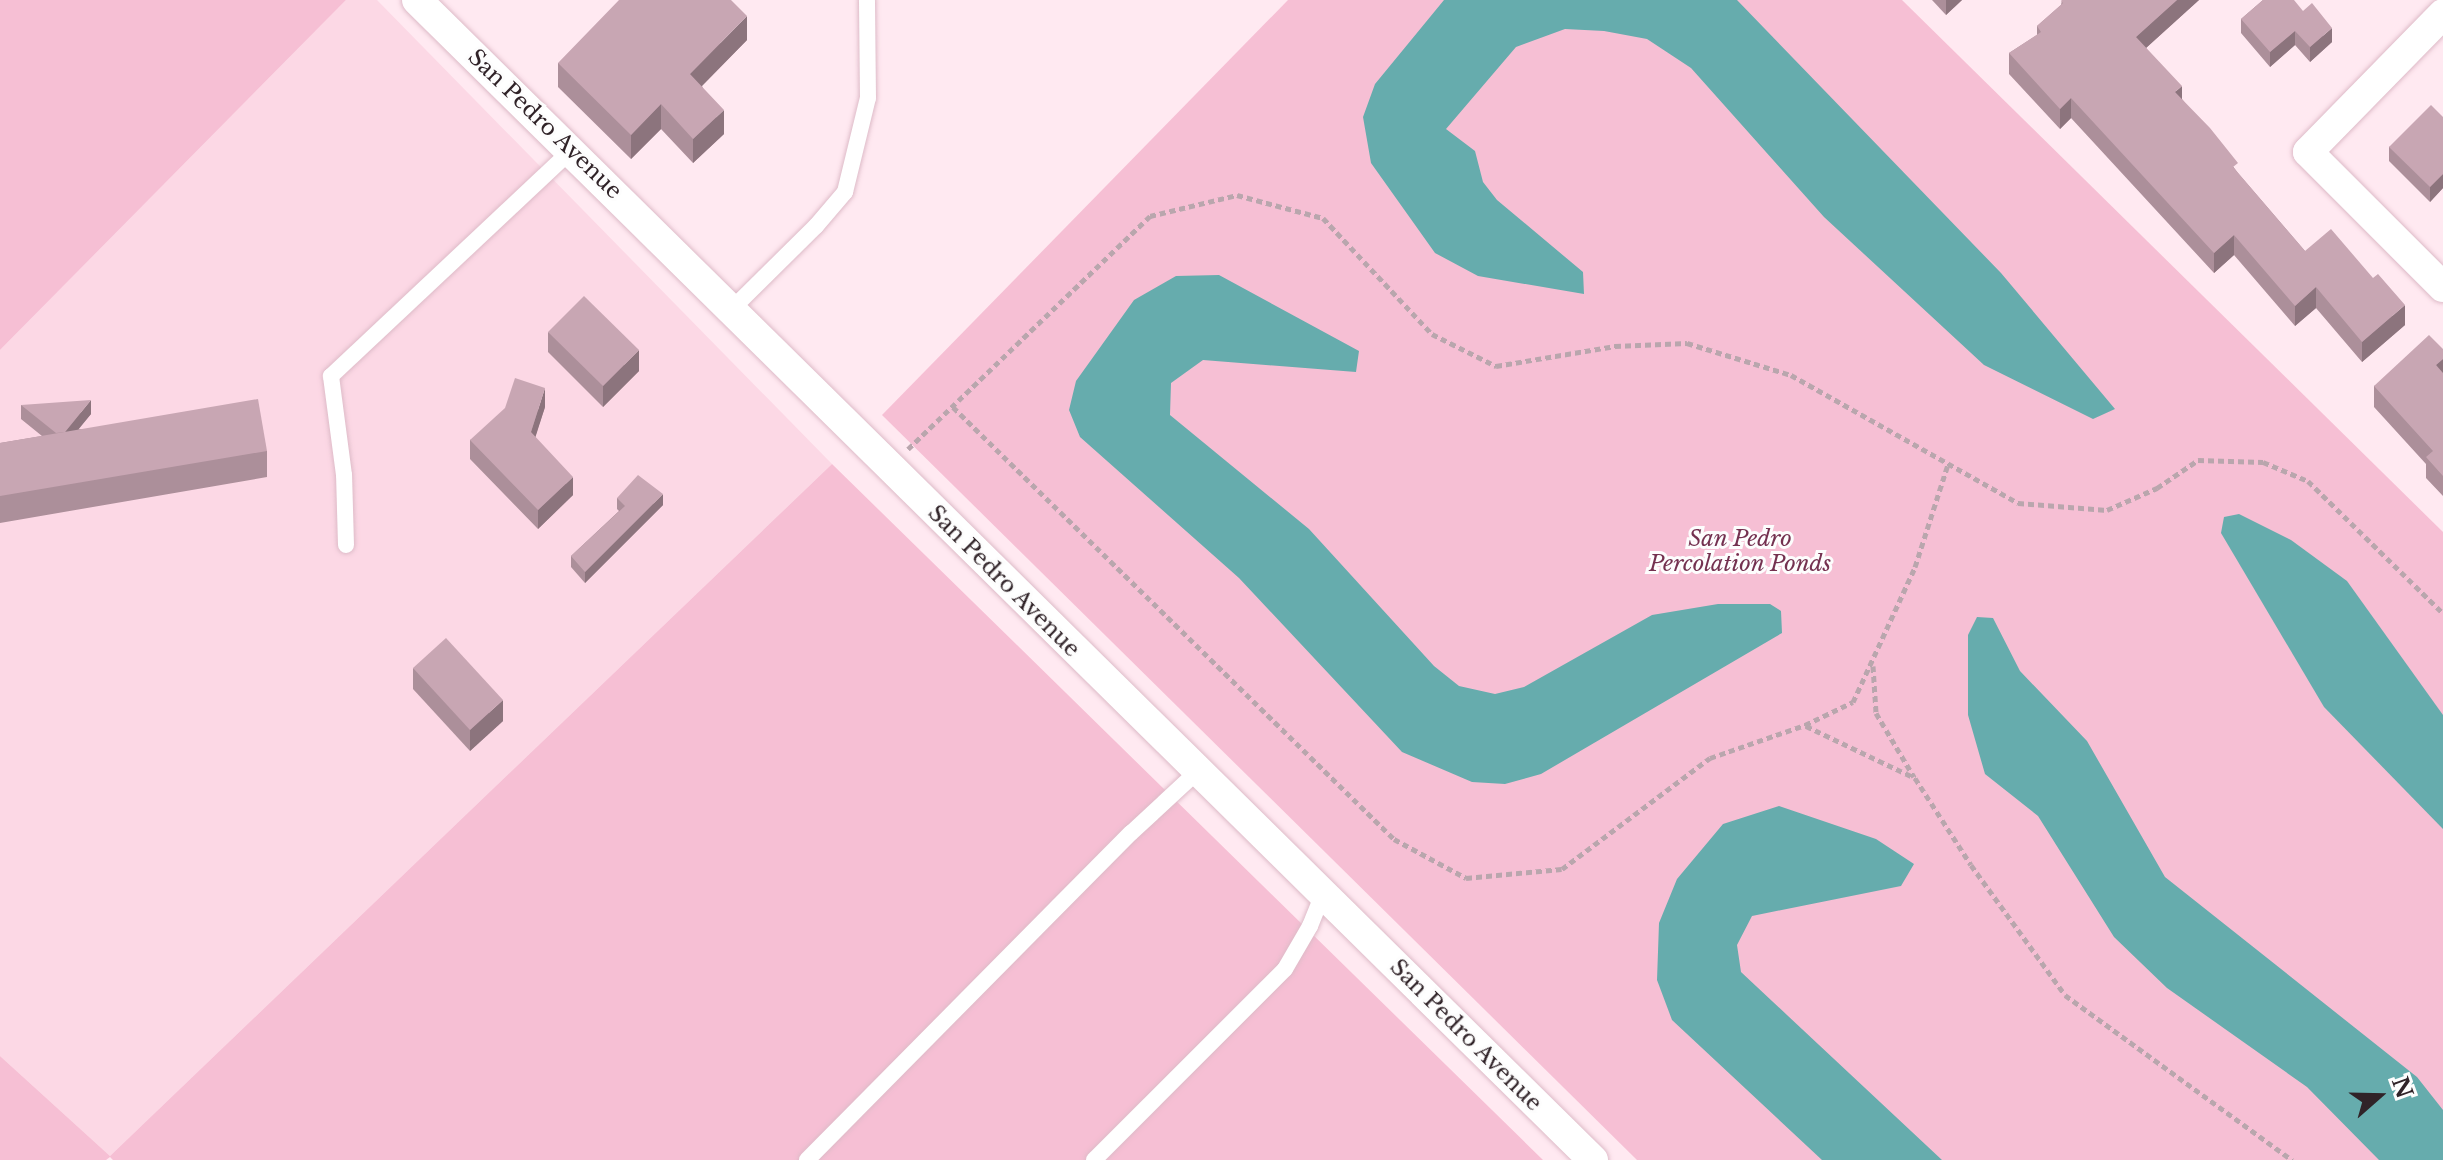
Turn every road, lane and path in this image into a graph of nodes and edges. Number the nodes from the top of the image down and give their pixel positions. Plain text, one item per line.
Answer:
1 (417, 0) edge
2 (867, 0) edge
3 (2443, 14) edge
4 (572, 150) junction
5 (2443, 287) edge
6 (733, 308) junction
7 (953, 407) junction
8 (1948, 464) junction
9 (891, 470) junction
10 (346, 545) dead end
11 (2443, 613) edge
12 (1873, 663) junction
13 (1805, 725) junction
14 (1198, 771) junction
15 (1915, 778) junction
16 (1323, 894) junction
17 (807, 1160) edge
18 (1094, 1160) edge
19 (1593, 1160) edge
20 (2292, 1160) edge

1 - 4 street, San Pedro Avenue
2 - 6 lane
3 - 5 street
4 - 6 street, San Pedro Avenue
4 - 10 lane
6 - 9 street, San Pedro Avenue
7 - 8 path
7 - 9 path
7 - 13 path
8 - 11 path
8 - 12 path
9 - 14 street, San Pedro Avenue
12 - 13 path
12 - 15 path
13 - 15 path
14 - 16 street, San Pedro Avenue
14 - 17 lane
15 - 20 path
16 - 18 lane
16 - 19 street, San Pedro Avenue

